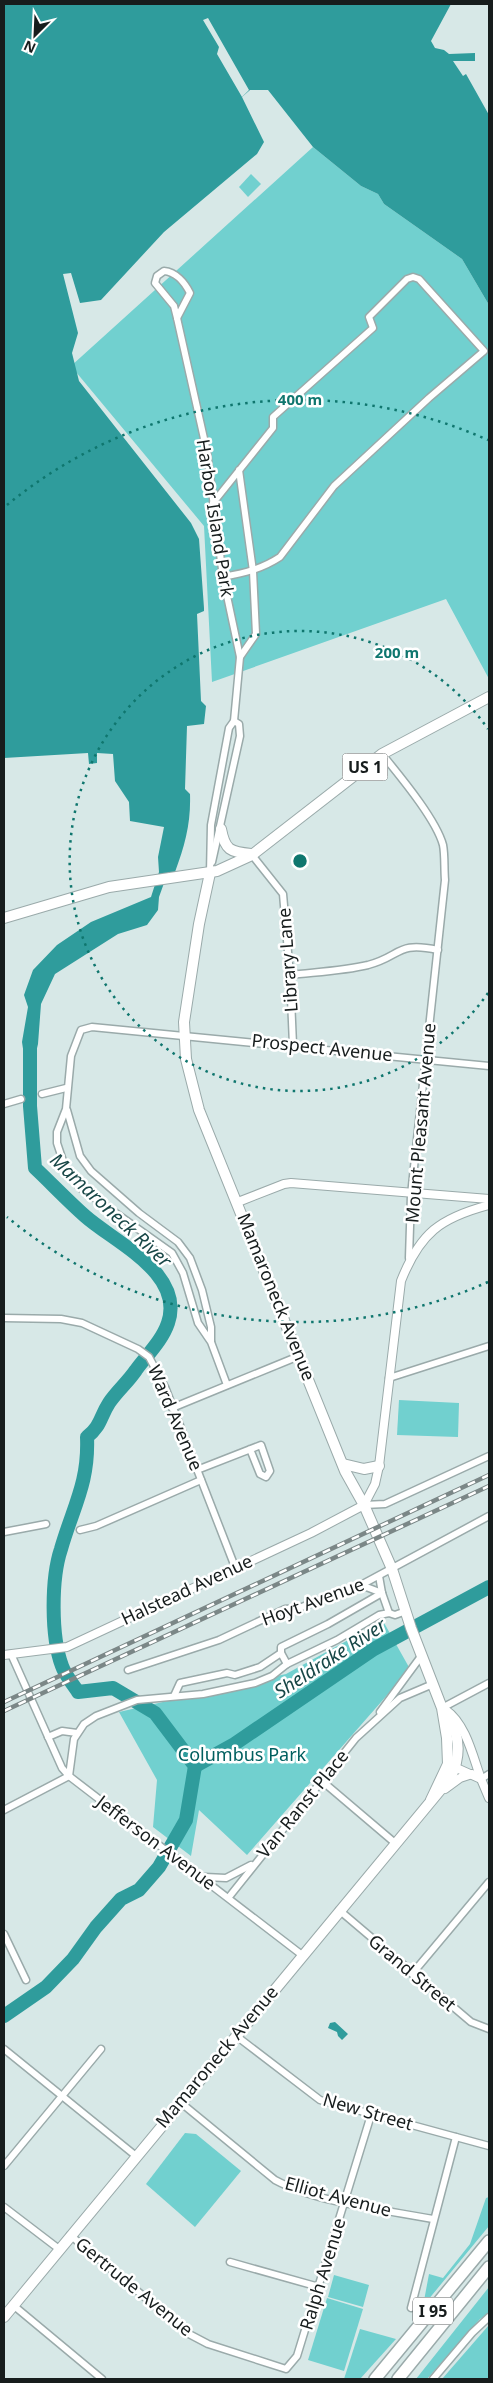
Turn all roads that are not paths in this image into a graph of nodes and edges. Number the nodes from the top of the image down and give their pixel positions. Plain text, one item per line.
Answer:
1 (177, 318) junction
2 (239, 470) junction
3 (213, 503) junction
4 (253, 571) junction
5 (223, 577) junction
6 (240, 657) junction
7 (489, 697) edge
8 (234, 720) junction
9 (382, 754) junction
10 (221, 829) junction
11 (252, 855) junction
12 (210, 873) junction
13 (4, 918) edge
14 (438, 950) junction
15 (290, 975) junction
16 (185, 1035) junction
17 (293, 1045) junction
18 (426, 1059) junction
19 (489, 1066) edge
20 (66, 1088) junction
21 (42, 1094) dead end
22 (21, 1099) dead end
23 (4, 1104) edge
24 (66, 1109) junction
25 (411, 1195) junction
26 (489, 1200) edge
27 (238, 1202) junction
28 (489, 1205) edge
29 (410, 1258) junction
30 (4, 1318) edge
31 (211, 1342) junction
32 (489, 1346) edge
33 (299, 1356) junction
34 (389, 1378) junction
35 (227, 1385) junction
36 (172, 1408) junction
37 (250, 1449) junction
38 (489, 1456) edge
39 (343, 1464) junction
40 (379, 1466) junction
41 (197, 1470) junction
42 (201, 1480) junction
43 (364, 1504) junction
44 (489, 1516) edge
45 (46, 1524) dead end
46 (80, 1530) dead end
47 (4, 1532) edge
48 (235, 1567) junction
49 (392, 1569) junction
50 (379, 1576) junction
51 (361, 1585) junction
52 (382, 1593) junction
53 (390, 1613) junction
54 (407, 1615) junction
55 (281, 1653) junction
56 (7, 1655) edge
57 (422, 1655) junction
58 (287, 1664) junction
59 (128, 1670) dead end
60 (235, 1675) junction
61 (489, 1683) edge
62 (433, 1684) junction
63 (237, 1686) junction
64 (174, 1696) junction
65 (442, 1708) junction
66 (380, 1715) junction
67 (77, 1733) junction
68 (48, 1737) junction
69 (474, 1761) junction
70 (452, 1766) junction
71 (472, 1774) junction
72 (489, 1774) edge
73 (69, 1776) junction
74 (480, 1779) junction
75 (322, 1781) junction
76 (489, 1798) edge
77 (432, 1800) junction
78 (4, 1810) edge
79 (395, 1843) junction
80 (256, 1862) junction
81 (202, 1876) junction
82 (489, 1882) edge
83 (229, 1897) junction
84 (339, 1910) junction
85 (4, 1934) edge
86 (302, 1955) junction
87 (412, 1974) junction
88 (26, 1980) dead end
89 (489, 2029) edge
90 (235, 2035) junction
91 (4, 2049) edge
92 (101, 2049) dead end
93 (62, 2096) junction
94 (180, 2102) junction
95 (371, 2115) junction
96 (456, 2137) junction
97 (489, 2146) edge
98 (136, 2156) junction
99 (4, 2166) edge
100 (345, 2203) junction
101 (4, 2207) edge
102 (433, 2220) junction
103 (70, 2235) junction
104 (489, 2242) edge
105 (59, 2249) junction
106 (230, 2262) dead end
107 (489, 2268) edge
108 (319, 2288) junction
109 (13, 2306) junction
110 (411, 2308) dead end
111 (4, 2317) edge
112 (489, 2317) edge
113 (282, 2368) joint
114 (102, 2379) edge
115 (375, 2379) edge
116 (398, 2379) edge
117 (433, 2379) edge

1 - 1 street, Harbor Island Park
1 - 3 street, Harbor Island Park
2 - 3 street
2 - 4 street
2 - 4 street
3 - 5 street, Harbor Island Park
4 - 5 street
4 - 6 street
5 - 6 street, Harbor Island Park
6 - 8 street, Harbor Island Park
7 - 9 main road, US 1
8 - 10 street
8 - 12 street
9 - 11 main road, US 1
9 - 14 street, Mount Pleasant Avenue
10 - 11 main road
10 - 12 street
11 - 12 main road, US 1
11 - 15 street, Library Lane
12 - 13 main road, US 1
12 - 16 main road, Mamaroneck Avenue
14 - 15 street
14 - 18 street, Mount Pleasant Avenue
15 - 17 street, Library Lane
16 - 17 street, Prospect Avenue
16 - 20 street, Prospect Avenue
16 - 27 main road, Mamaroneck Avenue
17 - 18 street, Prospect Avenue
18 - 19 street, Prospect Avenue
18 - 25 street, Mount Pleasant Avenue
20 - 21 street
20 - 24 street
22 - 23 street
24 - 31 street
24 - 31 street
25 - 26 street
25 - 27 street
25 - 29 street, Mount Pleasant Avenue
27 - 33 main road, Mamaroneck Avenue
28 - 29 street
29 - 34 street, Mount Pleasant Avenue
30 - 36 street, Ward Avenue
31 - 35 street
32 - 34 street
33 - 35 street
33 - 39 main road, Mamaroneck Avenue
34 - 40 street, Mount Pleasant Avenue
35 - 36 street
36 - 41 street, Ward Avenue
37 - 37 street
37 - 41 street
38 - 43 street
39 - 40 main road
39 - 43 main road, Mamaroneck Avenue
40 - 43 street, Mount Pleasant Avenue
41 - 42 street, Ward Avenue
42 - 46 street
42 - 48 street, Ward Avenue
43 - 48 street, Halstead Avenue
43 - 49 main road, Mamaroneck Avenue
44 - 49 street, Hoyt Avenue
45 - 47 street
48 - 56 street, Halstead Avenue
49 - 50 street, Hoyt Avenue
49 - 54 main road, Mamaroneck Avenue
50 - 51 street, Hoyt Avenue
50 - 52 street
51 - 52 street
51 - 59 street, Hoyt Avenue
52 - 53 street
52 - 55 street
53 - 54 street
53 - 58 street
54 - 57 main road, Mamaroneck Avenue
55 - 58 street
55 - 60 street
56 - 68 street
57 - 62 main road, Mamaroneck Avenue
57 - 66 street, Van Ranst Place
58 - 63 street
60 - 63 street
60 - 64 street
61 - 65 street
62 - 65 main road, Mamaroneck Avenue
62 - 66 street, Van Ranst Place
63 - 64 street
64 - 67 street
65 - 69 street, Mamaroneck Avenue
65 - 70 main road, Mamaroneck Avenue
66 - 75 street, Van Ranst Place
67 - 68 street
67 - 73 street
68 - 73 street
69 - 70 street
69 - 74 street, Mamaroneck Avenue
70 - 71 street
70 - 77 main road, Mamaroneck Avenue
71 - 74 street
71 - 77 street
72 - 74 street
73 - 78 street
73 - 81 street, Jefferson Avenue
74 - 76 street, Mamaroneck Avenue
75 - 79 street
75 - 80 street, Van Ranst Place
77 - 79 main road, Mamaroneck Avenue
79 - 84 main road, Mamaroneck Avenue
80 - 81 street
80 - 83 street, Van Ranst Place
81 - 83 street, Jefferson Avenue
82 - 87 street
83 - 86 street, Jefferson Avenue
84 - 86 main road, Mamaroneck Avenue
84 - 87 street, Grand Street
85 - 88 street
86 - 90 main road, Mamaroneck Avenue
87 - 89 street, Grand Street
90 - 94 main road, Mamaroneck Avenue
90 - 95 street, New Street
91 - 93 street
92 - 93 street
93 - 98 street
93 - 99 street
94 - 98 main road, Mamaroneck Avenue
94 - 100 street, Elliot Avenue
95 - 96 street, New Street
95 - 100 street, Ralph Avenue
96 - 97 street, New Street
96 - 102 street
98 - 103 main road, Mamaroneck Avenue
100 - 102 street, Elliot Avenue
100 - 108 street, Ralph Avenue
101 - 105 street
102 - 110 street
103 - 105 main road, Mamaroneck Avenue
103 - 113 street, Gertrude Avenue
104 - 115 highway, I 95
105 - 109 main road, Mamaroneck Avenue
106 - 108 street
107 - 116 highway, I 95
108 - 113 street, Ralph Avenue
109 - 111 main road, Mamaroneck Avenue
109 - 114 street
112 - 117 street

